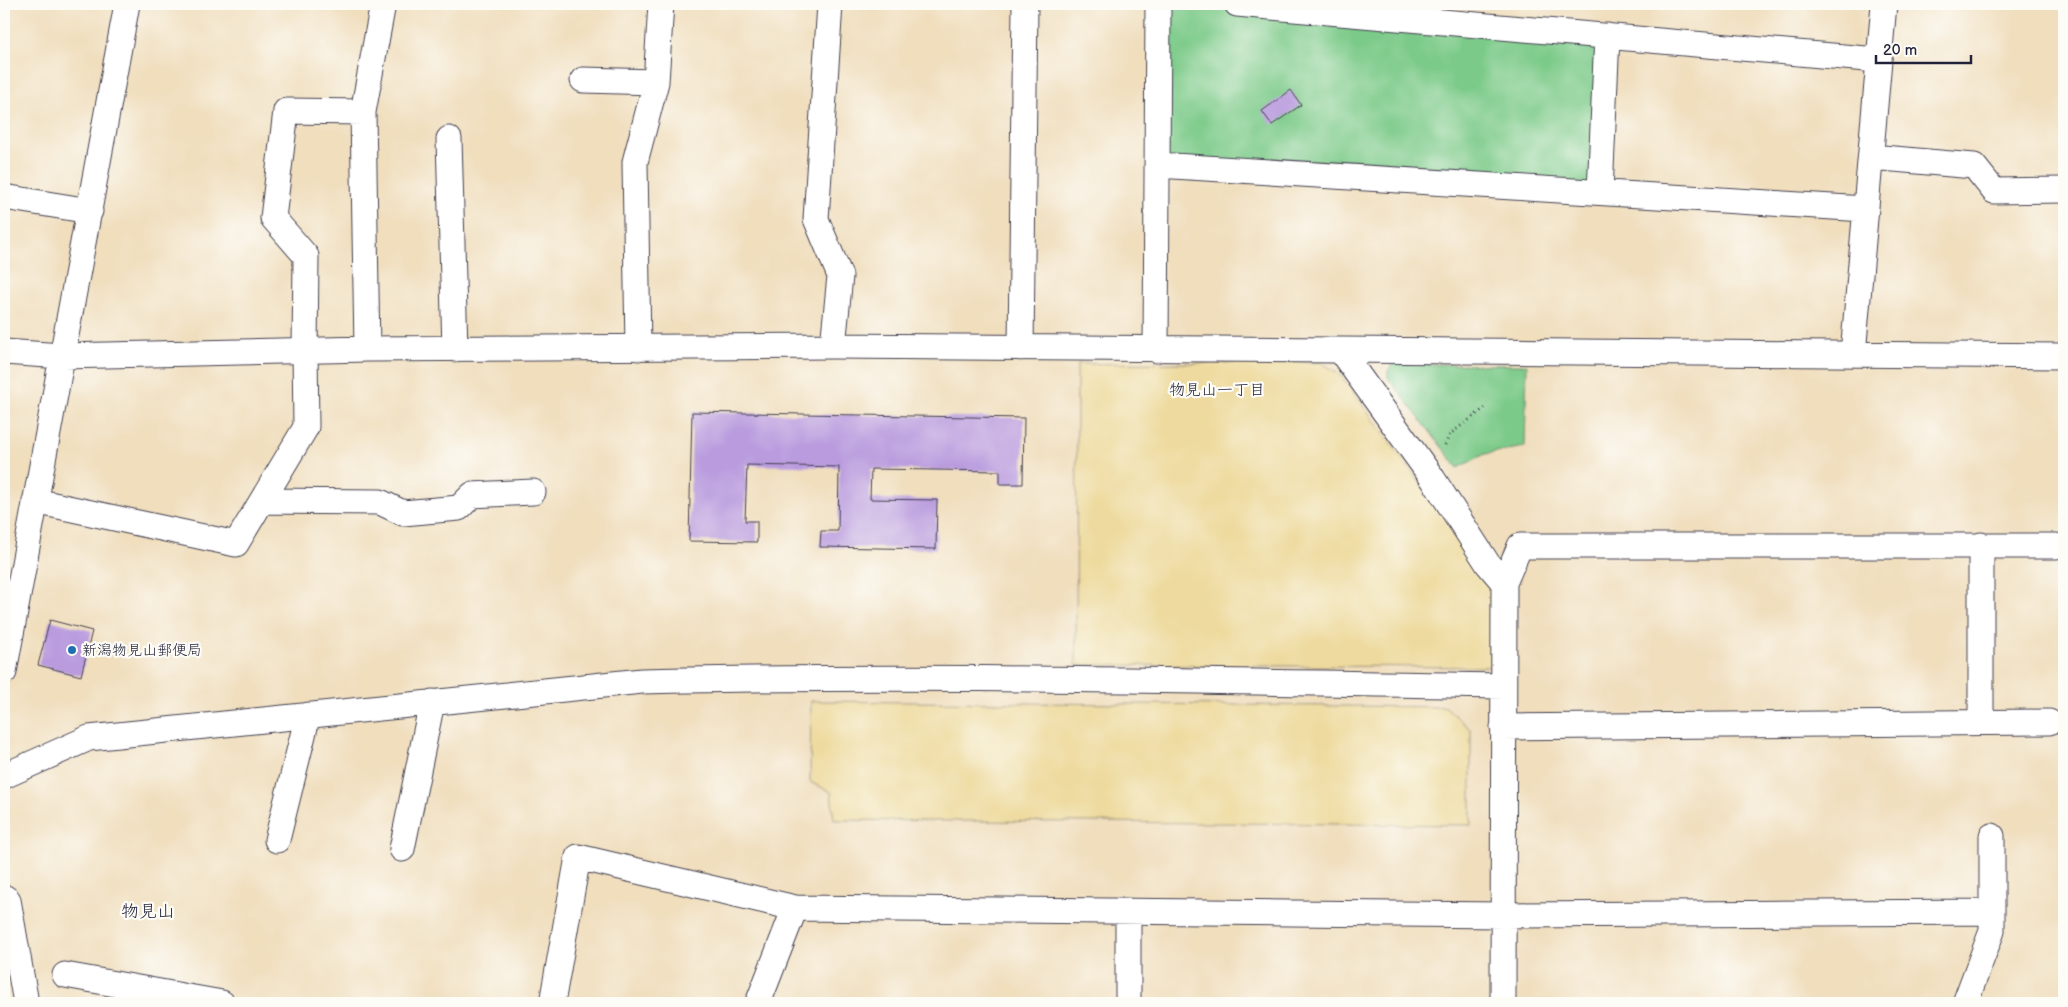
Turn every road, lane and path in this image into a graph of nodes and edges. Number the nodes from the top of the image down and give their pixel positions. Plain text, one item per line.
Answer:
1 (128, 4) edge
2 (383, 4) edge
3 (661, 4) edge
4 (830, 4) edge
5 (1024, 4) edge
6 (1158, 4) edge
7 (1237, 4) edge
8 (1884, 4) edge
9 (1607, 36) junction
10 (1878, 60) junction
11 (583, 80) dead end
12 (656, 82) junction
13 (363, 112) junction
14 (449, 139) dead end
15 (1871, 157) junction
16 (1157, 165) junction
17 (2064, 190) edge
18 (1600, 192) junction
19 (4, 197) edge
20 (1865, 209) junction
21 (90, 211) junction
22 (833, 346) junction
23 (638, 348) junction
24 (1021, 348) junction
25 (367, 349) junction
26 (455, 349) junction
27 (305, 350) junction
28 (1156, 350) junction
29 (1340, 350) junction
30 (4, 352) edge
31 (1853, 354) junction
32 (62, 356) junction
33 (2064, 356) edge
34 (1485, 408) dead end
35 (1433, 479) junction
36 (533, 492) dead end
37 (35, 501) junction
38 (262, 501) junction
39 (1981, 546) junction
40 (2056, 546) dead end
41 (1504, 583) junction
42 (4, 672) edge
43 (1503, 686) junction
44 (432, 702) junction
45 (308, 715) junction
46 (1981, 722) junction
47 (2048, 722) dead end
48 (1503, 727) junction
49 (4, 776) edge
50 (1992, 836) dead end
51 (277, 840) dead end
52 (402, 849) dead end
53 (4, 897) edge
54 (795, 908) junction
55 (1128, 911) junction
56 (1992, 912) junction
57 (1504, 915) junction
58 (65, 975) dead end
59 (26, 1003) edge
60 (222, 1003) edge
61 (552, 1003) edge
62 (758, 1003) edge
63 (1128, 1003) edge
64 (1503, 1003) edge
65 (1965, 1003) edge

1 - 21 street
2 - 13 street
3 - 12 street
4 - 22 street
5 - 24 street
6 - 16 street
7 - 9 street
8 - 10 street
9 - 10 street
9 - 18 street
10 - 15 street
11 - 12 street
12 - 23 street
13 - 25 street
13 - 27 street
14 - 26 street
15 - 17 street
15 - 20 street
16 - 18 street
16 - 28 street
18 - 20 street
19 - 21 street
20 - 31 street
21 - 32 street
22 - 23 street
22 - 24 street
23 - 26 street
24 - 28 street
25 - 26 street
25 - 27 street
27 - 32 street
27 - 38 street
28 - 29 street
29 - 31 street
29 - 35 street
30 - 32 street
31 - 33 street
32 - 37 street
34 - 35 path
35 - 41 street
36 - 38 street
37 - 38 street
37 - 42 street
39 - 40 street
39 - 41 street
39 - 46 street
41 - 43 street
43 - 44 street
43 - 48 street
44 - 45 street
44 - 52 street
45 - 49 street
45 - 51 street
46 - 47 street
46 - 48 street
48 - 57 street
50 - 56 street
53 - 59 street
54 - 55 street
54 - 61 street
54 - 62 street
55 - 57 street
55 - 63 street
56 - 57 street
56 - 65 street
57 - 64 street
58 - 60 street

